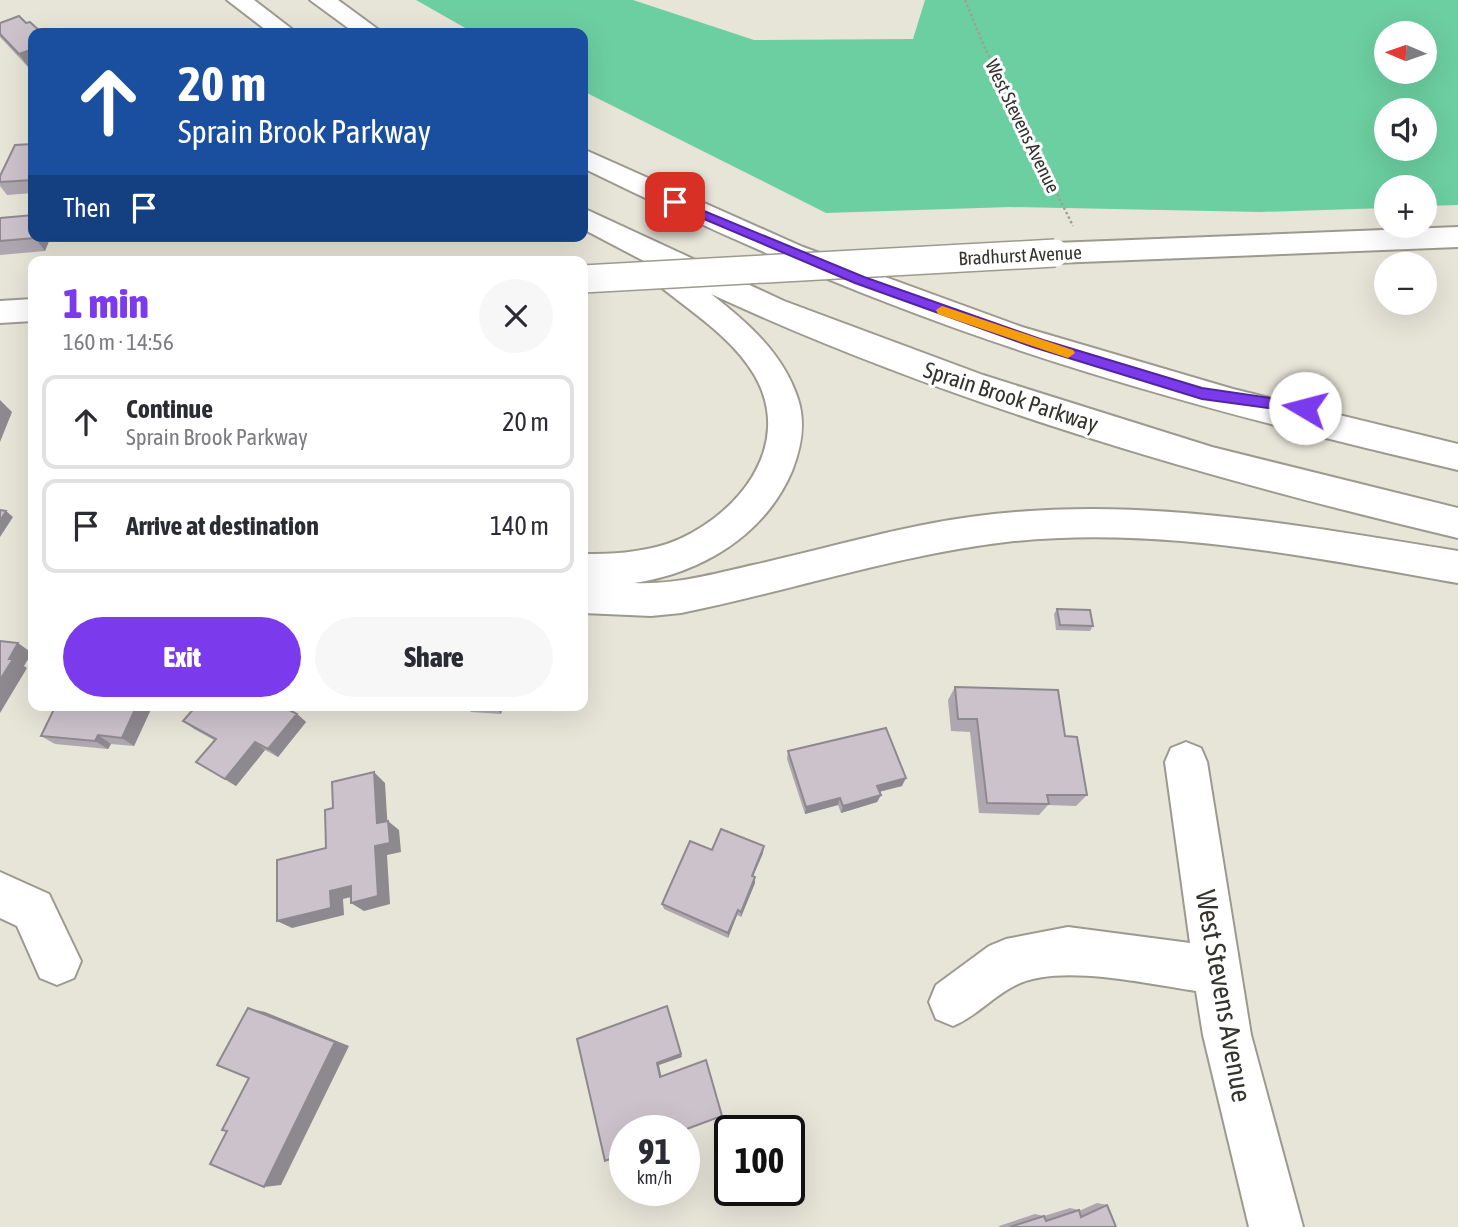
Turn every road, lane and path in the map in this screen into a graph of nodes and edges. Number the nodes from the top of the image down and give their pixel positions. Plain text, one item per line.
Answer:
1 (239, 0) edge
2 (323, 0) edge
3 (965, 0) edge
4 (278, 28) edge
5 (364, 28) edge
6 (588, 159) edge
7 (596, 225) edge
8 (1458, 237) edge
9 (1085, 251) junction
10 (588, 279) edge
11 (28, 310) edge
12 (0, 312) edge
13 (1202, 394) junction
14 (1458, 432) edge
15 (1458, 457) edge
16 (1458, 523) edge
17 (1458, 567) edge
18 (588, 570) edge
19 (588, 597) edge
20 (1186, 762) dead end
21 (0, 895) edge
22 (57, 961) dead end
23 (1216, 970) junction
24 (953, 1002) dead end
25 (1276, 1227) edge

1 - 4 main road
2 - 5 main road
3 - 9 path, West Stevens Avenue
6 - 13 main road
7 - 16 main road, Sprain Brook Parkway
7 - 18 main road
8 - 9 main road, Bradhurst Avenue
9 - 10 main road, Bradhurst Avenue, bridge
11 - 12 main road
13 - 14 main road
13 - 15 main road
17 - 19 main road
20 - 23 main road, West Stevens Avenue
21 - 22 main road
23 - 24 main road
23 - 25 main road, West Stevens Avenue

